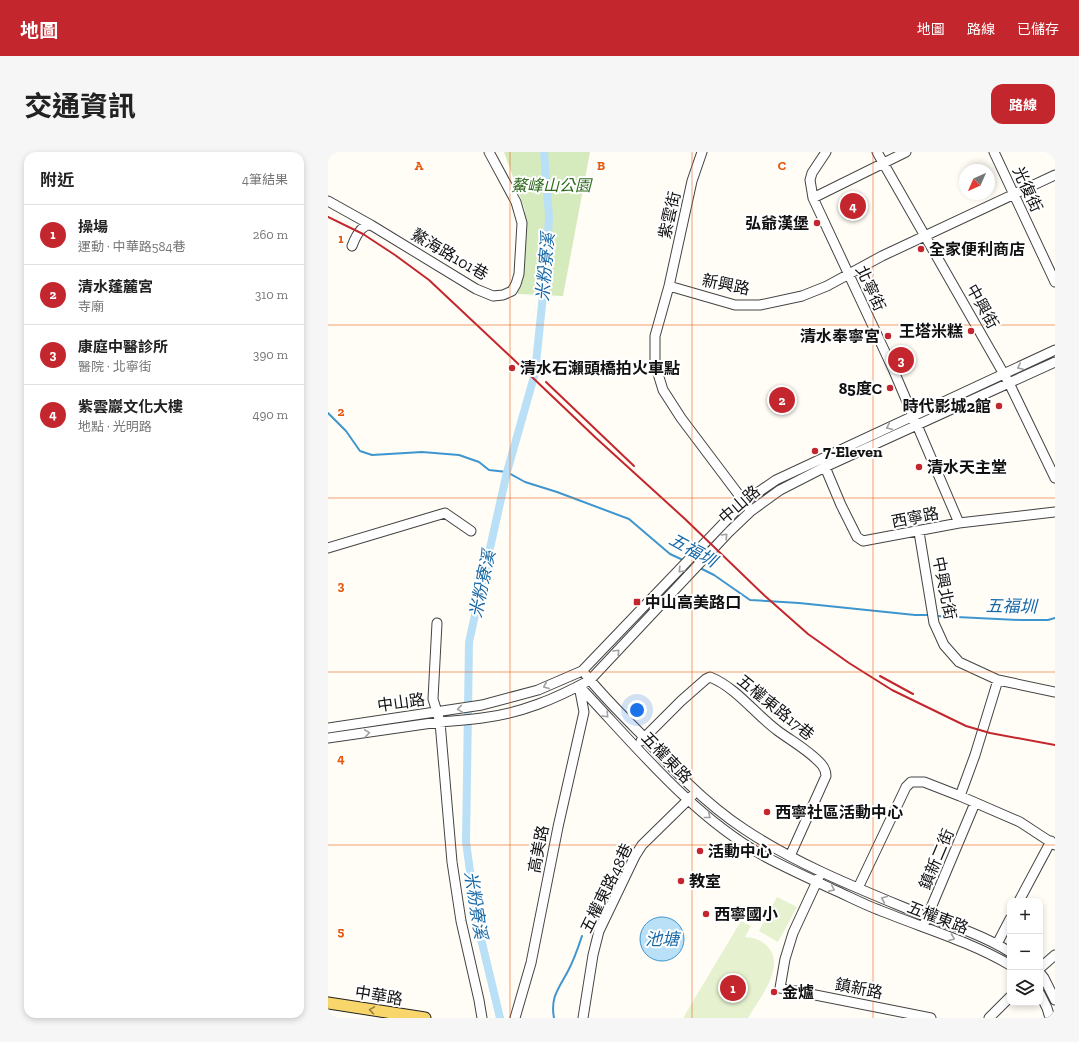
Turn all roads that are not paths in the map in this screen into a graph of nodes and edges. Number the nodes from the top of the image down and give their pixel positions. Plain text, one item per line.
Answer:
1 (489, 152) edge
2 (702, 152) edge
3 (826, 152) edge
4 (877, 152) edge
5 (906, 152) edge
6 (994, 152) edge
7 (883, 163) junction
8 (1055, 175) edge
9 (1014, 194) junction
10 (812, 198) junction
11 (328, 201) edge
12 (371, 225) junction
13 (926, 236) junction
14 (352, 246) dead end
15 (848, 275) junction
16 (1055, 282) edge
17 (669, 286) junction
18 (1055, 350) edge
19 (1055, 362) edge
20 (1004, 374) junction
21 (1009, 383) junction
22 (913, 416) junction
23 (917, 426) junction
24 (825, 467) junction
25 (1055, 478) edge
26 (744, 502) junction
27 (751, 511) junction
28 (1055, 512) edge
29 (959, 523) junction
30 (471, 532) dead end
31 (920, 532) junction
32 (328, 548) edge
33 (437, 623) dead end
34 (582, 671) junction
35 (590, 680) junction
36 (998, 680) junction
37 (579, 686) junction
38 (1055, 692) edge
39 (437, 712) junction
40 (440, 722) junction
41 (328, 728) edge
42 (328, 738) edge
43 (644, 738) junction
44 (636, 747) junction
45 (696, 792) junction
46 (960, 796) junction
47 (688, 800) junction
48 (975, 803) junction
49 (1053, 843) edge
50 (790, 856) junction
51 (821, 872) junction
52 (817, 882) junction
53 (858, 888) junction
54 (1021, 898) edge
55 (927, 917) junction
56 (1007, 925) edge
57 (924, 927) junction
58 (997, 944) junction
59 (1007, 950) edge
60 (1055, 955) edge
61 (1007, 963) edge
62 (1043, 965) edge
63 (1043, 977) edge
64 (1007, 1000) edge
65 (1043, 1000) edge
66 (1055, 1000) edge
67 (328, 1003) edge
68 (424, 1018) edge
69 (482, 1018) edge
70 (515, 1018) edge
71 (583, 1018) edge
72 (931, 1018) edge
73 (989, 1018) edge
74 (1050, 1018) edge

1 - 12 street, 鰲海路101巷
2 - 17 street, 紫雲街
3 - 10 street
4 - 7 street, 中興街
5 - 7 street
6 - 9 street, 光復街
7 - 10 street
7 - 13 street, 中興街
8 - 9 street, 新興路
9 - 13 street, 新興路
9 - 16 street, 光復街
10 - 15 street, 北寧街
11 - 12 street
12 - 14 street
13 - 15 street, 新興路
13 - 20 street, 中興街
15 - 17 street, 新興路
15 - 22 street, 北寧街
17 - 26 street
18 -> 20 street, 中山路
19 - 21 street, 中山路
20 - 21 street, 中興街
20 - 22 street, 中山路
21 - 23 street, 中山路
21 - 25 street, 中興街
22 - 23 street, 北寧街
22 -> 26 street, 中山路
23 - 24 street, 中山路
23 - 29 street, 北寧街
24 - 27 street, 中山路
24 - 31 street, 西寧路
26 - 27 street
26 -> 34 street, 中山路
35 -> 27 street, 中山路
28 - 29 street, 西寧路
29 - 31 street, 西寧路
30 - 32 street
31 - 36 street, 中興北街
33 - 39 street, 中山路
34 - 35 street, 五權東路
34 - 37 street
34 -> 39 street, 中山路
35 - 37 street, 中山路
35 - 43 street, 五權東路
36 - 38 street, 中興北街
36 - 46 street
37 - 40 street, 中山路
37 -> 44 street, 五權東路
37 - 70 street, 高美路
39 - 40 street
39 - 41 street, 中山路
42 -> 40 street, 中山路
40 - 69 street
43 - 44 street, 五權東路17巷
43 - 45 street, 五權東路
43 - 50 street, 五權東路17巷
44 - 47 street, 五權東路
45 - 47 street, 五權東路48巷
45 - 50 street, 五權東路
46 - 48 street
46 - 53 street
47 -> 52 street, 五權東路
47 - 71 street, 五權東路48巷
48 - 49 street
48 - 55 street, 鎮新二街
49 - 54 street
50 - 51 street, 五權東路
51 - 52 street
51 - 53 street, 五權東路
52 -> 57 street, 五權東路
52 - 72 street, 鎮新路
55 -> 53 street, 五權東路
55 - 57 street, 鎮新二街
55 - 58 street, 五權東路
56 - 58 street
57 -> 61 street, 五權東路
58 - 59 street, 五權東路
60 - 62 street
63 - 66 street
64 - 73 street
65 - 74 street
68 -> 67 main road, 中華路

